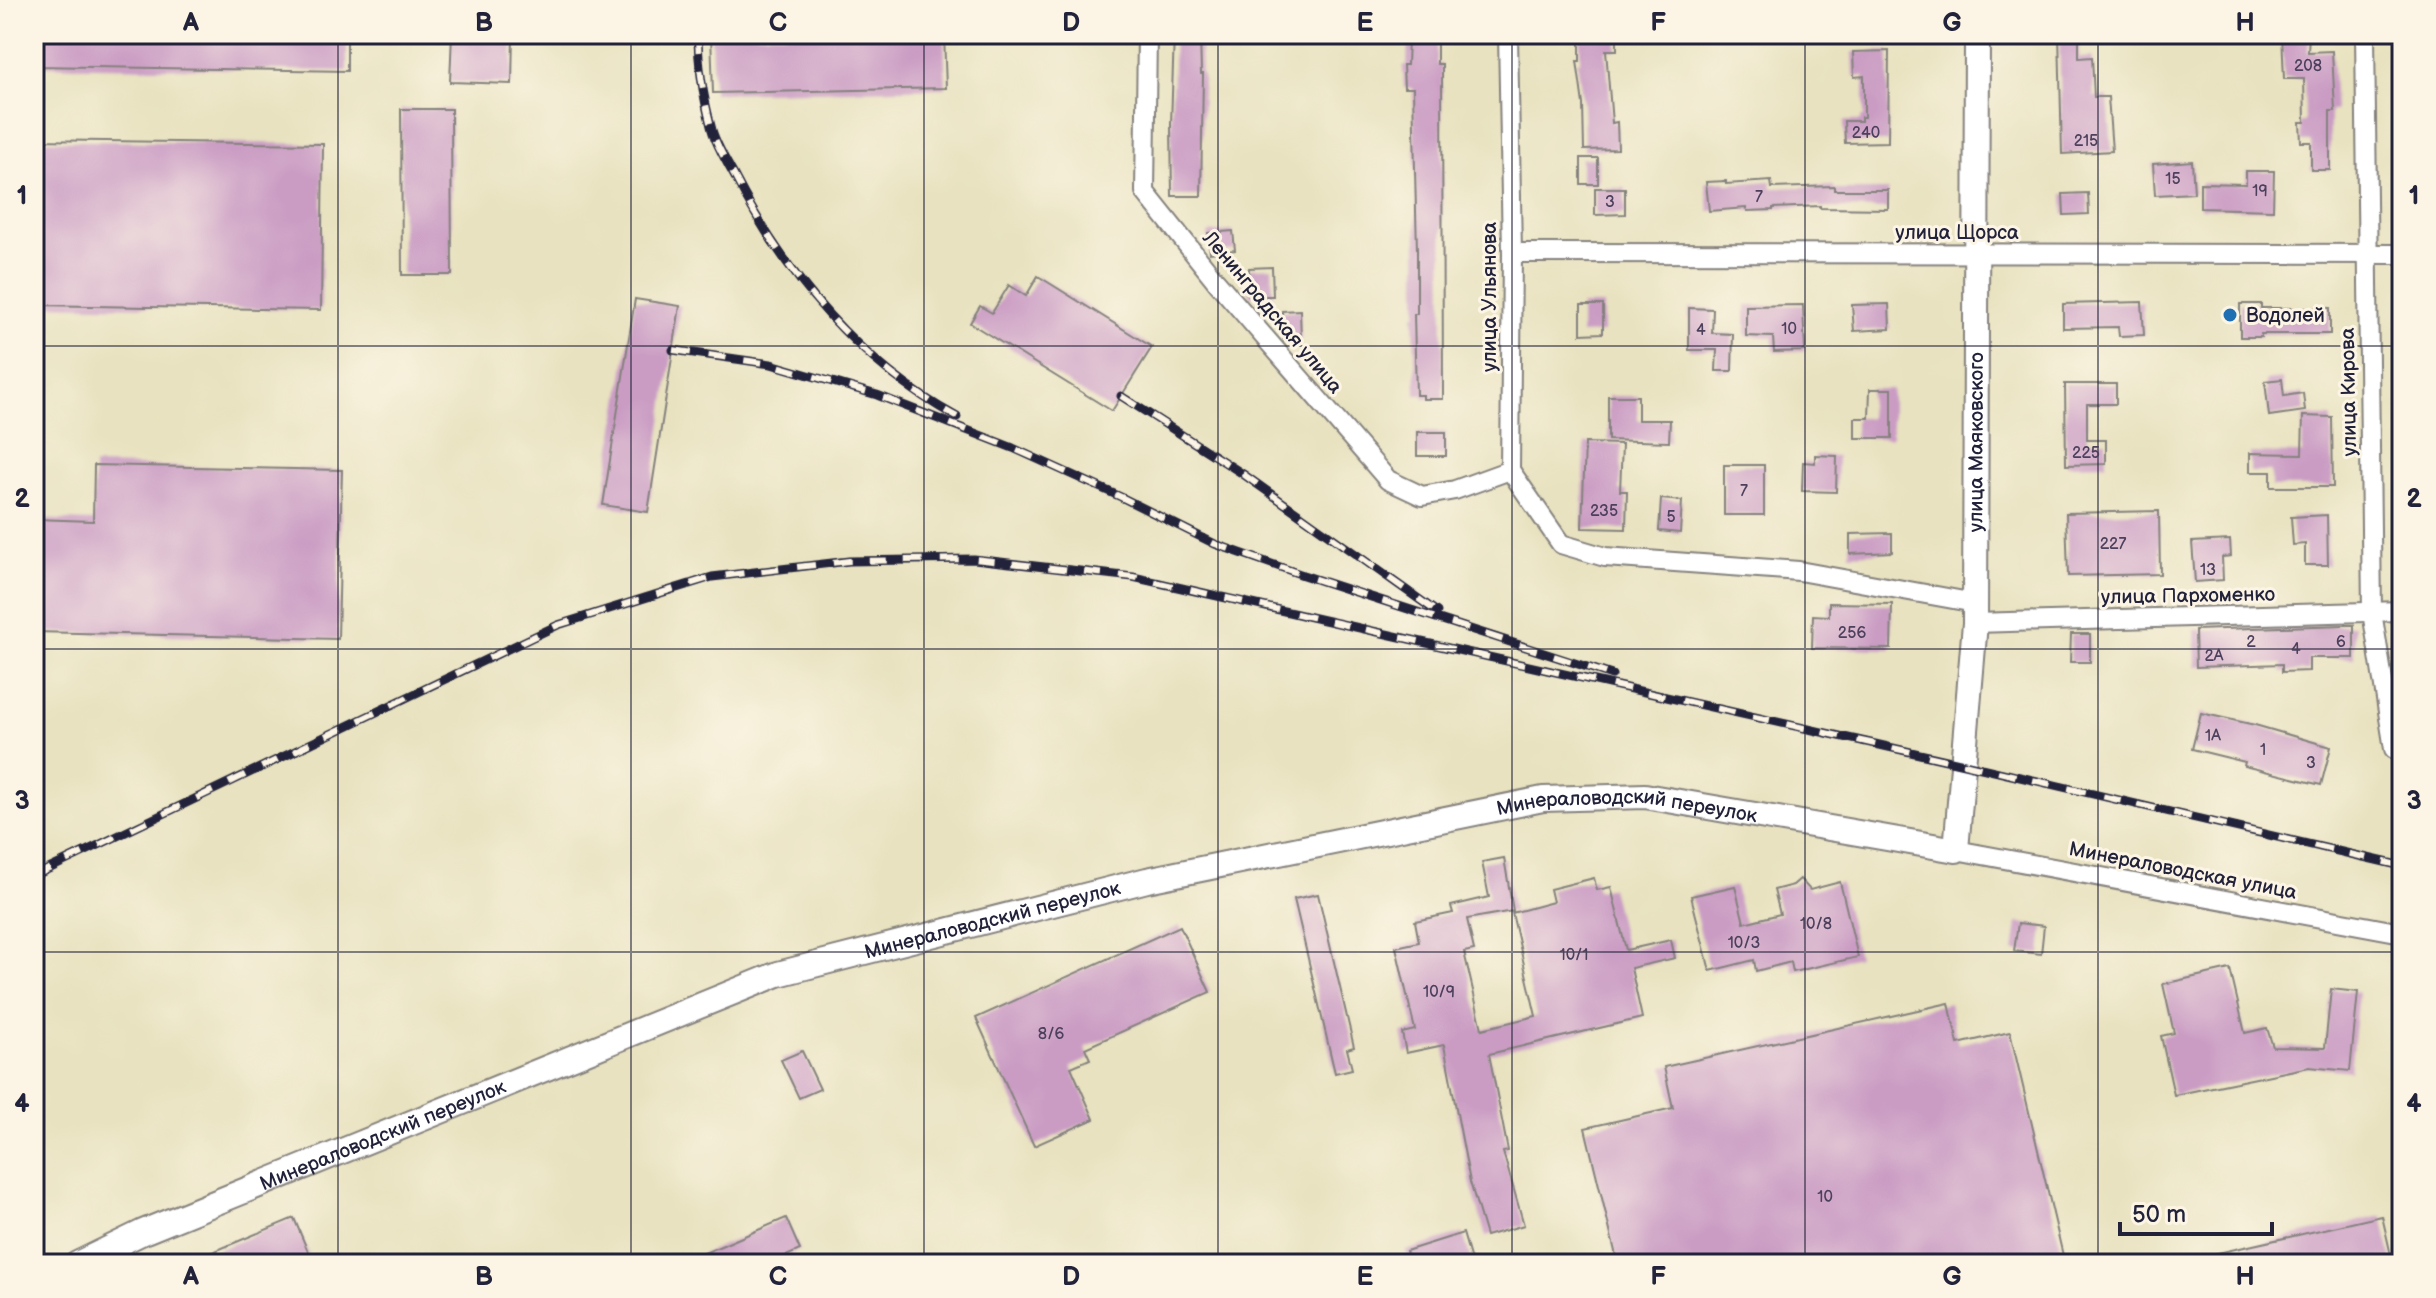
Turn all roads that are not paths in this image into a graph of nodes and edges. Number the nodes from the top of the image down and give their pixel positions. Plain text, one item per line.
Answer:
1 (1147, 34) edge
2 (1508, 34) edge
3 (1977, 34) edge
4 (2365, 34) edge
5 (1512, 253) junction
6 (1977, 254) junction
7 (2368, 254) junction
8 (2402, 254) edge
9 (1510, 470) junction
10 (2402, 611) edge
11 (2372, 612) junction
12 (1975, 613) junction
13 (2398, 749) edge
14 (1956, 850) junction
15 (2402, 933) edge
16 (77, 1264) edge

1 - 9 street, Ленинградская улица
2 - 5 street, улица Ульянова
3 - 6 street, улица Маяковского
4 - 7 street, улица Кирова
5 - 6 street, улица Щорса
5 - 9 street, улица Ульянова
6 - 7 street, улица Щорса
6 - 12 street, улица Маяковского
7 - 8 street, улица Щорса
7 - 11 street, улица Кирова
9 - 12 street, улица Пархоменко
10 - 11 street, улица Пархоменко
11 - 12 street, улица Пархоменко
11 - 13 street, улица Кирова
12 - 14 street, улица Маяковского
14 - 15 street, Минераловодская улица
14 - 16 street, Минераловодский переулок

